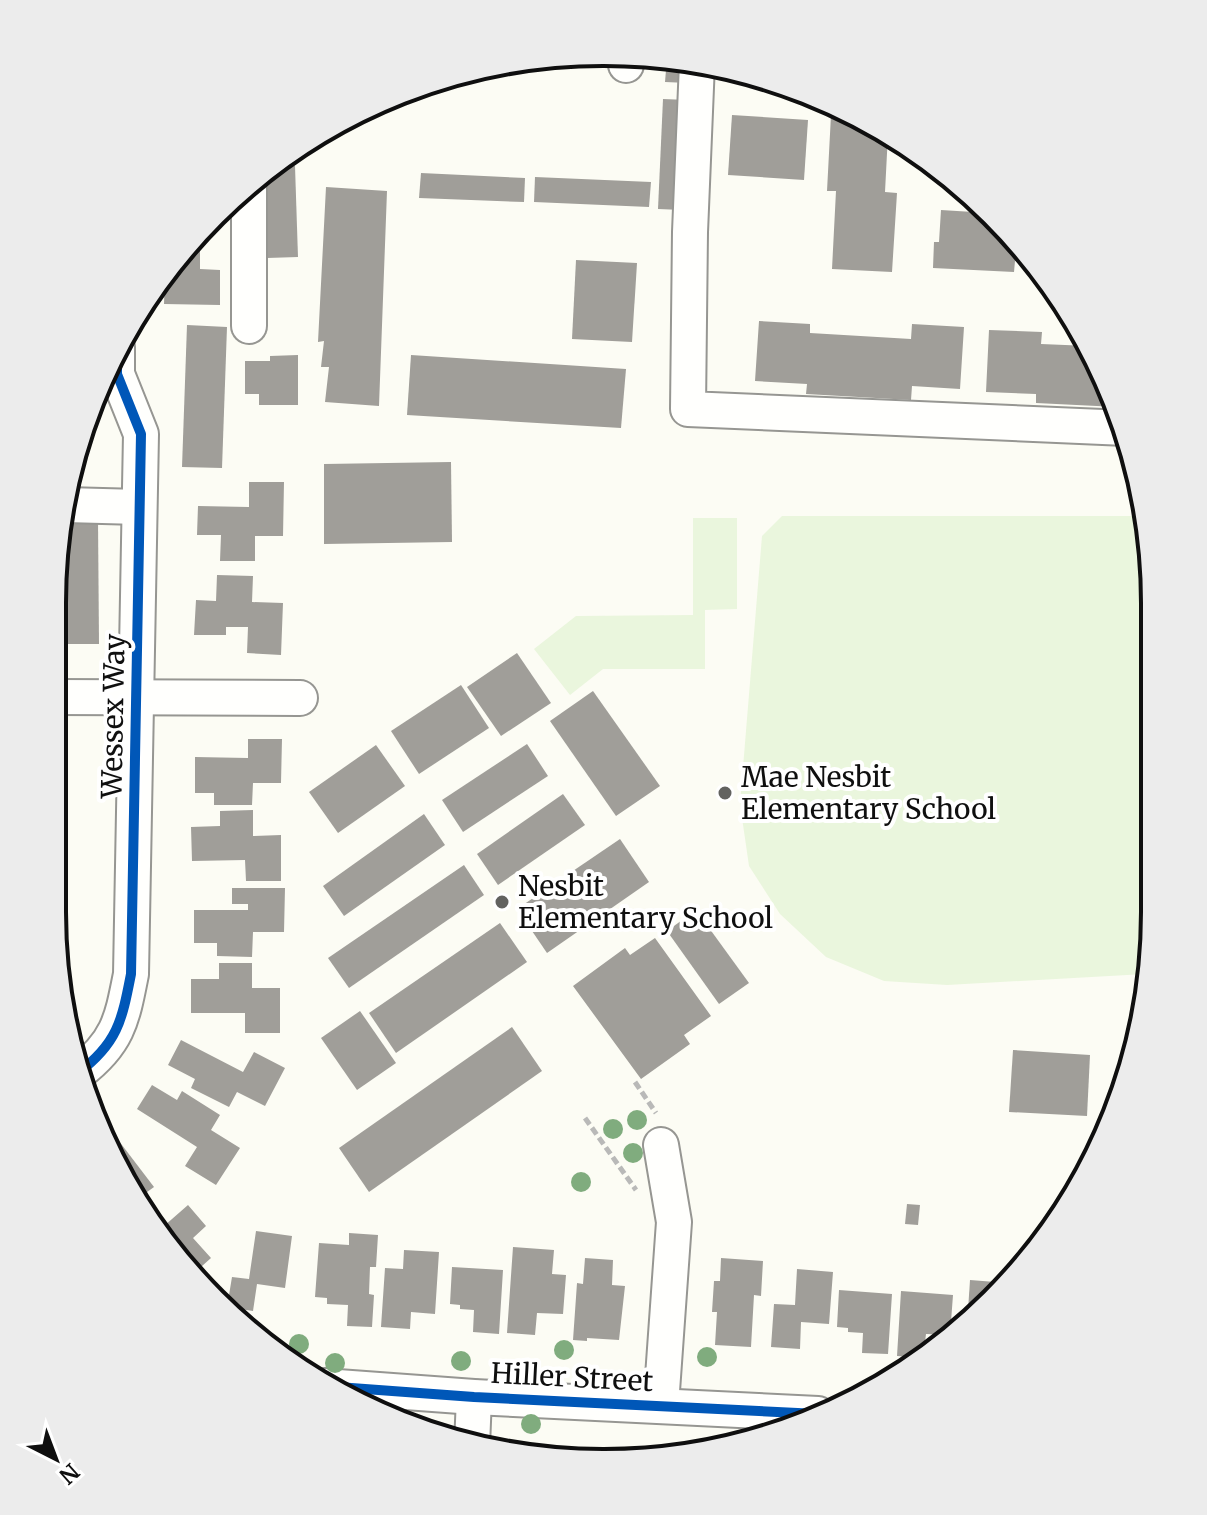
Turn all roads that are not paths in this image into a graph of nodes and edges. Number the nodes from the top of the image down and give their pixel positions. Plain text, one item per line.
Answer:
1 (697, 74) edge
2 (249, 199) edge
3 (249, 326) dead end
4 (117, 375) edge
5 (1111, 427) edge
6 (75, 505) edge
7 (139, 507) junction
8 (138, 695) junction
9 (66, 697) edge
10 (300, 698) dead end
11 (88, 1064) edge
12 (658, 1129) road end
13 (356, 1388) edge
14 (474, 1397) junction
15 (661, 1405) junction
16 (788, 1416) edge
17 (473, 1433) edge

1 - 5 street
2 - 3 street
4 - 7 street, Wessex Way
6 - 7 street
7 - 8 street, Wessex Way
8 - 9 street
8 - 10 street
8 - 11 street, Wessex Way
12 - 15 street
13 - 14 street, Hiller Street
14 - 15 street, Hiller Street
14 - 17 street
15 - 16 street, Hiller Street

